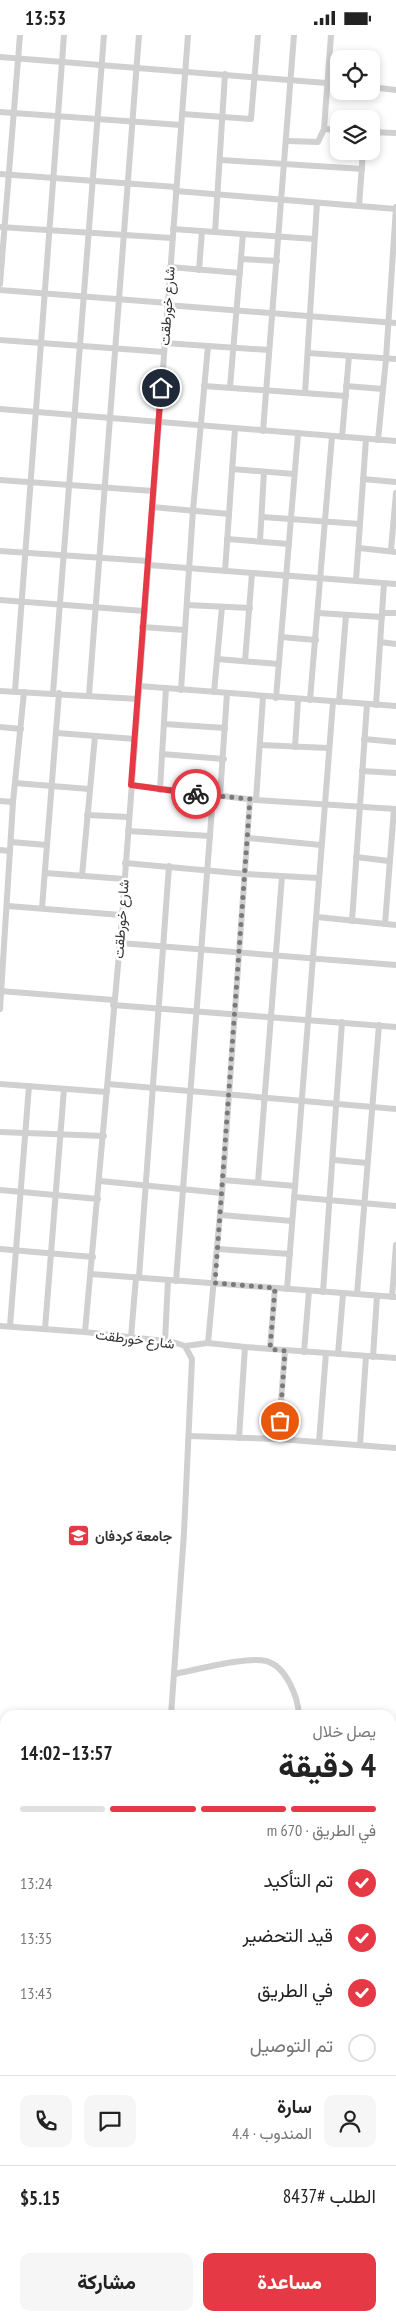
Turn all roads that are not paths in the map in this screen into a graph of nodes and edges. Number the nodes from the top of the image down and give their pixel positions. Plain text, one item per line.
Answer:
1 (20, 35) edge
2 (64, 35) edge
3 (104, 35) edge
4 (140, 35) edge
5 (188, 35) edge
6 (258, 35) edge
7 (294, 35) edge
8 (331, 35) edge
9 (0, 57) edge
10 (18, 58) junction
11 (62, 61) junction
12 (102, 64) junction
13 (137, 67) junction
14 (185, 71) junction
15 (226, 74) junction
16 (254, 77) junction
17 (291, 80) junction
18 (328, 83) junction
19 (380, 88) edge
20 (396, 90) edge
21 (0, 112) edge
22 (14, 113) junction
23 (182, 113) junction
24 (58, 115) junction
25 (223, 117) junction
26 (98, 118) junction
27 (133, 121) junction
28 (181, 125) junction
29 (324, 129) junction
30 (330, 129) edge
31 (380, 132) edge
32 (396, 133) edge
33 (287, 141) junction
34 (221, 160) junction
35 (362, 160) edge
36 (284, 164) junction
37 (362, 169) junction
38 (0, 174) edge
39 (9, 175) junction
40 (54, 177) junction
41 (92, 181) junction
42 (128, 184) junction
43 (176, 189) junction
44 (218, 195) junction
45 (283, 200) junction
46 (317, 203) junction
47 (359, 205) junction
48 (396, 208) edge
49 (2, 227) edge
50 (173, 229) junction
51 (50, 230) junction
52 (202, 231) junction
53 (215, 232) junction
54 (88, 233) junction
55 (242, 234) junction
56 (125, 235) junction
57 (279, 236) junction
58 (172, 237) junction
59 (314, 239) junction
60 (1, 254) edge
61 (241, 259) junction
62 (277, 261) junction
63 (170, 267) junction
64 (199, 269) junction
65 (240, 273) junction
66 (0, 284) edge
67 (393, 287) edge
68 (0, 290) edge
69 (45, 293) junction
70 (83, 296) junction
71 (119, 299) junction
72 (168, 304) junction
73 (238, 311) junction
74 (273, 313) junction
75 (309, 316) junction
76 (388, 322) junction
77 (396, 323) edge
78 (0, 340) edge
79 (41, 343) junction
80 (164, 343) junction
81 (208, 346) junction
82 (80, 347) junction
83 (234, 348) junction
84 (116, 349) junction
85 (269, 350) junction
86 (164, 352) junction
87 (308, 353) junction
88 (349, 356) junction
89 (386, 359) junction
90 (396, 359) edge
91 (204, 386) junction
92 (346, 386) junction
93 (230, 387) junction
94 (383, 389) junction
95 (266, 391) junction
96 (305, 393) junction
97 (346, 396) junction
98 (0, 409) edge
99 (36, 413) junction
100 (75, 416) junction
101 (109, 419) junction
102 (158, 424) junction
103 (201, 427) junction
104 (235, 429) junction
105 (263, 431) junction
106 (298, 434) junction
107 (332, 436) junction
108 (342, 437) junction
109 (366, 439) junction
110 (378, 440) junction
111 (396, 441) edge
112 (232, 469) junction
113 (264, 472) junction
114 (294, 474) junction
115 (363, 479) junction
116 (0, 480) edge
117 (31, 482) junction
118 (396, 482) edge
119 (70, 485) junction
120 (104, 488) junction
121 (153, 491) junction
122 (396, 493) edge
123 (152, 507) junction
124 (193, 510) junction
125 (228, 514) junction
126 (262, 517) junction
127 (291, 519) junction
128 (326, 521) junction
129 (360, 524) junction
130 (227, 539) junction
131 (260, 541) junction
132 (289, 543) junction
133 (359, 548) junction
134 (0, 551) edge
135 (394, 551) edge
136 (25, 553) junction
137 (64, 555) junction
138 (99, 558) junction
139 (148, 563) junction
140 (190, 569) junction
141 (225, 571) junction
142 (252, 573) junction
143 (286, 575) junction
144 (322, 578) junction
145 (356, 581) junction
146 (384, 583) junction
147 (396, 584) edge
148 (0, 601) edge
149 (21, 602) junction
150 (60, 605) junction
151 (187, 605) junction
152 (222, 607) junction
153 (95, 608) junction
154 (250, 608) junction
155 (144, 611) junction
156 (318, 613) junction
157 (396, 613) edge
158 (346, 615) junction
159 (382, 615) junction
160 (142, 627) junction
161 (185, 630) junction
162 (281, 637) junction
163 (316, 640) junction
164 (380, 642) junction
165 (396, 644) edge
166 (217, 659) junction
167 (245, 661) junction
168 (279, 664) junction
169 (139, 686) junction
170 (166, 689) junction
171 (180, 690) junction
172 (0, 691) edge
173 (15, 691) junction
174 (24, 692) junction
175 (214, 692) junction
176 (56, 693) junction
177 (227, 693) junction
178 (89, 695) junction
179 (263, 697) junction
180 (276, 698) junction
181 (138, 699) junction
182 (298, 699) junction
183 (310, 700) junction
184 (336, 702) junction
185 (366, 704) junction
186 (376, 705) junction
187 (396, 707) edge
188 (164, 724) junction
189 (0, 727) edge
190 (225, 728) junction
191 (21, 729) junction
192 (57, 733) junction
193 (95, 736) junction
194 (135, 739) junction
195 (364, 739) junction
196 (396, 741) edge
197 (260, 745) junction
198 (295, 747) junction
199 (328, 748) junction
200 (162, 754) junction
201 (224, 759) junction
202 (362, 771) junction
203 (396, 773) edge
204 (15, 783) junction
205 (131, 785) junction
206 (51, 787) junction
207 (89, 789) junction
208 (160, 790) junction
209 (216, 796) junction
210 (253, 800) junction
211 (0, 801) edge
212 (13, 802) junction
213 (324, 805) junction
214 (360, 808) junction
215 (395, 809) edge
216 (87, 815) junction
217 (128, 817) junction
218 (128, 831) junction
219 (210, 836) junction
220 (248, 838) junction
221 (11, 842) junction
222 (47, 845) junction
223 (321, 845) junction
224 (0, 850) edge
225 (10, 851) junction
226 (356, 857) junction
227 (390, 861) junction
228 (125, 863) junction
229 (169, 866) junction
230 (207, 871) junction
231 (45, 873) junction
232 (246, 874) junction
233 (82, 876) junction
234 (282, 876) junction
235 (318, 878) junction
236 (124, 879) junction
237 (8, 906) junction
238 (42, 908) junction
239 (122, 915) junction
240 (317, 917) junction
241 (352, 921) junction
242 (3, 924) edge
243 (385, 924) junction
244 (396, 925) edge
245 (120, 943) junction
246 (164, 945) junction
247 (201, 949) junction
248 (240, 953) junction
249 (275, 955) junction
250 (2, 956) edge
251 (314, 960) junction
252 (396, 965) edge
253 (1, 991) edge
254 (114, 1003) junction
255 (0, 1009) edge
256 (159, 1010) junction
257 (197, 1013) junction
258 (235, 1015) junction
259 (271, 1017) junction
260 (308, 1020) junction
261 (342, 1022) junction
262 (379, 1025) junction
263 (396, 1027) edge
264 (0, 1084) edge
265 (108, 1084) junction
266 (29, 1086) junction
267 (154, 1088) junction
268 (64, 1089) junction
269 (107, 1092) junction
270 (191, 1092) junction
271 (228, 1095) junction
272 (265, 1098) junction
273 (302, 1101) junction
274 (337, 1104) junction
275 (372, 1107) junction
276 (396, 1109) edge
277 (0, 1132) edge
278 (25, 1133) junction
279 (61, 1136) junction
280 (104, 1137) junction
281 (334, 1160) junction
282 (367, 1163) junction
283 (223, 1180) junction
284 (100, 1181) junction
285 (258, 1182) junction
286 (146, 1185) junction
287 (295, 1186) junction
288 (0, 1190) edge
289 (184, 1190) junction
290 (21, 1191) junction
291 (222, 1193) junction
292 (57, 1195) junction
293 (294, 1197) junction
294 (98, 1199) junction
295 (330, 1200) junction
296 (364, 1203) junction
297 (396, 1206) edge
298 (221, 1215) junction
299 (292, 1221) junction
300 (396, 1245) edge
301 (0, 1249) edge
302 (218, 1249) junction
303 (16, 1250) junction
304 (52, 1253) junction
305 (290, 1254) junction
306 (93, 1257) junction
307 (92, 1274) junction
308 (137, 1277) junction
309 (168, 1280) junction
310 (176, 1281) junction
311 (215, 1283) junction
312 (275, 1288) junction
313 (287, 1289) junction
314 (309, 1291) junction
315 (323, 1292) junction
316 (343, 1294) junction
317 (357, 1294) junction
318 (377, 1296) junction
319 (394, 1297) edge
320 (0, 1326) edge
321 (10, 1326) junction
322 (45, 1329) junction
323 (85, 1332) junction
324 (131, 1337) junction
325 (165, 1341) junction
326 (208, 1343) junction
327 (185, 1346) junction
328 (245, 1347) junction
329 (270, 1349) junction
330 (285, 1351) junction
331 (304, 1352) junction
332 (326, 1353) junction
333 (338, 1354) junction
334 (370, 1356) junction
335 (396, 1358) edge
336 (189, 1436) junction
337 (238, 1438) junction
338 (278, 1439) junction
339 (319, 1442) junction
340 (360, 1445) junction
341 (396, 1448) edge
342 (174, 1674) junction
343 (171, 1710) edge
344 (298, 1710) edge
345 (0, 2256) edge
346 (0, 2263) edge

1 - 10 street
2 - 11 street
3 - 12 street
4 - 13 street
5 - 14 street, شارع خورطقت
6 - 16 street
7 - 17 street
8 - 18 street
9 - 10 street
10 - 11 street
10 - 22 street
11 - 12 street
11 - 24 street
12 - 13 street
12 - 26 street
13 - 14 street
13 - 27 street
14 - 15 street
14 - 23 street, شارع خورطقت
15 - 16 street
15 - 25 street
16 - 17 street
16 - 25 street
17 - 18 street
17 - 33 street
18 - 29 street
19 - 20 street
21 - 22 street
22 - 24 street
22 - 39 street
23 - 25 street
23 - 28 street, شارع خورطقت
24 - 26 street
24 - 40 street
25 - 34 street
26 - 27 street
26 - 41 street
27 - 28 street
27 - 42 street
28 - 43 street, شارع خورطقت
29 - 30 street
29 - 33 street
31 - 32 street
33 - 36 street
34 - 36 street
34 - 44 street
35 - 37 street
36 - 37 street
36 - 45 street
37 - 47 street
38 - 39 street
39 - 40 street
39 - 49 street
40 - 41 street
40 - 51 street
41 - 42 street
41 - 54 street
42 - 43 street
42 - 56 street
43 - 44 street
43 - 50 street, شارع خورطقت
44 - 45 street
44 - 53 street
45 - 46 street
45 - 57 street
46 - 47 street
46 - 59 street
47 - 48 street
48 - 67 street
49 - 51 street
49 - 60 street
50 - 52 street
50 - 58 street, شارع خورطقت
51 - 54 street
51 - 69 street
52 - 53 street
52 - 64 street
53 - 55 street
54 - 56 street
54 - 70 street
55 - 57 street
55 - 61 street
56 - 58 street
56 - 71 street
57 - 59 street
57 - 62 street
58 - 63 street, شارع خورطقت
59 - 75 street
60 - 66 street
61 - 62 street
61 - 65 street
62 - 74 street
63 - 64 street
63 - 72 street, شارع خورطقت
64 - 65 street
65 - 73 street
67 - 76 street
68 - 69 street
69 - 70 street
69 - 79 street
70 - 71 street
70 - 82 street
71 - 72 street
71 - 84 street
72 - 73 street
72 - 80 street, شارع خورطقت
73 - 74 street
73 - 83 street
74 - 75 street
74 - 85 street
75 - 76 street
75 - 87 street
76 - 77 street
76 - 89 street
78 - 79 street
79 - 82 street
79 - 99 street
80 - 81 street
80 - 86 street, شارع خورطقت
81 - 83 street
81 - 91 street
82 - 84 street
82 - 100 street
83 - 85 street
83 - 93 street
84 - 86 street
84 - 101 street
85 - 95 street
86 - 102 street, شارع خورطقت
87 - 88 street
87 - 96 street
88 - 89 street
88 - 92 street
89 - 90 street
89 - 94 street
91 - 93 street
91 - 103 street
92 - 94 street
92 - 97 street
93 - 95 street
94 - 110 street
95 - 96 street
95 - 105 street
96 - 97 street
97 - 108 street
98 - 99 street
99 - 100 street
99 - 117 street
100 - 101 street
100 - 119 street
101 - 102 street
101 - 120 street
102 - 103 street
102 - 121 street, شارع خورطقت
103 - 104 street
103 - 124 street
104 - 105 street
104 - 112 street
105 - 106 street
106 - 107 street
106 - 114 street
107 - 108 street
107 - 128 street
108 - 109 street
109 - 110 street
109 - 115 street
110 - 111 street
112 - 113 street
112 - 125 street
113 - 114 street
113 - 126 street
114 - 127 street
115 - 118 street
115 - 129 street
116 - 117 street
117 - 119 street
117 - 136 street
119 - 120 street
119 - 137 street
120 - 121 street
120 - 138 street
121 - 123 street, شارع خورطقت
122 - 135 street
123 - 124 street
123 - 139 street, شارع خورطقت
124 - 125 street
124 - 140 street
125 - 130 street
126 - 127 street
126 - 131 street
127 - 128 street
127 - 132 street
128 - 129 street
128 - 144 street
129 - 133 street
130 - 131 street
130 - 141 street
131 - 132 street
132 - 143 street
133 - 135 street
133 - 145 street
134 - 136 street
136 - 137 street
136 - 149 street
137 - 138 street
137 - 150 street
138 - 139 street
138 - 153 street
139 - 140 street
139 - 155 street, شارع خورطقت
140 - 141 street
140 - 151 street
141 - 142 street
142 - 143 street
142 - 154 street
143 - 144 street
143 - 162 street
144 - 145 street
144 - 156 street
145 - 146 street
146 - 147 street
146 - 159 street
148 - 149 street
149 - 150 street
149 - 173 street
150 - 153 street
150 - 176 street
151 - 152 street
151 - 161 street
152 - 154 street
152 - 166 street
153 - 155 street
153 - 178 street
154 - 167 street
155 - 160 street, شارع خورطقت
156 - 158 street
156 - 163 street
157 - 159 street
158 - 159 street
158 - 184 street
159 - 164 street
160 - 161 street
160 - 169 street, شارع خورطقت
161 - 171 street
162 - 163 street
162 - 168 street
163 - 183 street
164 - 165 street
164 - 186 street
166 - 167 street
166 - 175 street
167 - 168 street
168 - 180 street
169 - 170 street
169 - 181 street, شارع خورطقت
170 - 171 street
170 - 188 street
171 - 175 street
172 - 173 street
173 - 174 street
174 - 176 street
174 - 191 street
175 - 177 street
176 - 178 street
176 - 192 street
177 - 179 street
177 - 190 street
178 - 181 street
179 - 180 street
179 - 197 street
180 - 182 street
181 - 194 street, شارع خورطقت
182 - 183 street
182 - 198 street
183 - 184 street
184 - 185 street
184 - 199 street
185 - 186 street
185 - 195 street
186 - 187 street
188 - 190 street
188 - 200 street
189 - 191 street
190 - 201 street
191 - 204 street
192 - 193 street
192 - 206 street
193 - 194 street
193 - 207 street
194 - 205 street, شارع خورطقت
195 - 196 street
195 - 202 street
197 - 198 street
197 - 210 street
198 - 199 street
199 - 213 street
200 - 201 street
200 - 208 street
201 - 209 street
202 - 203 street
202 - 214 street
204 - 206 street
204 - 212 street
205 - 208 street
205 - 217 street, شارع خورطقت
206 - 207 street
206 - 222 street
207 - 216 street
208 - 209 street
209 - 210 street
209 - 219 street
210 - 213 street
210 - 220 street
211 - 212 street
212 - 221 street
213 - 214 street
213 - 223 street
214 - 215 street
214 - 226 street
215 - 227 street
216 - 217 street
216 - 233 street
217 - 218 street, شارع خورطقت
218 - 219 street
218 - 228 street, شارع خورطقت
219 - 230 street
220 - 223 street
220 - 232 street
221 - 222 street
221 - 225 street
222 - 231 street
223 - 235 street
224 - 225 street
225 - 237 street
226 - 227 street
226 - 241 street
227 - 243 street
228 - 229 street
228 - 236 street, شارع خورطقت
229 - 230 street
229 - 246 street
230 - 232 street
230 - 247 street
231 - 233 street
231 - 238 street
232 - 234 street
232 - 248 street
233 - 236 street
234 - 235 street
234 - 249 street
235 - 240 street
236 - 239 street, شارع خورطقت
237 - 238 street
237 - 242 street
238 - 239 street
239 - 245 street, شارع خورطقت
240 - 241 street
240 - 251 street
241 - 243 street
242 - 250 street
243 - 244 street
245 - 246 street
245 - 254 street, شارع خورطقت
246 - 247 street
246 - 256 street
247 - 248 street
247 - 257 street
248 - 249 street
248 - 258 street
249 - 251 street
249 - 259 street
250 - 253 street
251 - 252 street
251 - 260 street
253 - 254 street
253 - 255 street
254 - 256 street
254 - 265 street, شارع خورطقت
256 - 257 street
256 - 267 street
257 - 258 street
257 - 270 street
258 - 259 street
258 - 271 street
259 - 260 street
259 - 272 street
260 - 261 street
260 - 273 street
261 - 262 street
261 - 274 street
262 - 263 street
262 - 275 street
264 - 266 street
265 - 267 street
265 - 269 street, شارع خورطقت
266 - 268 street
266 - 278 street
267 - 270 street
267 - 286 street
268 - 269 street
268 - 279 street
269 - 280 street, شارع خورطقت
270 - 271 street
270 - 289 street
271 - 272 street
271 - 283 street
272 - 273 street
272 - 285 street
273 - 274 street
273 - 287 street
274 - 275 street
274 - 281 street
275 - 276 street
275 - 282 street
277 - 278 street
278 - 279 street
278 - 290 street
279 - 280 street
279 - 292 street
280 - 284 street, شارع خورطقت
281 - 282 street
281 - 295 street
282 - 296 street
283 - 285 street
283 - 291 street
284 - 286 street
284 - 294 street, شارع خورطقت
285 - 287 street
286 - 289 street
286 - 308 street
287 - 293 street
288 - 290 street
289 - 291 street
289 - 310 street
290 - 292 street
290 - 303 street
291 - 298 street
292 - 294 street
292 - 304 street
293 - 295 street
293 - 299 street
294 - 306 street, شارع خورطقت
295 - 296 street
295 - 315 street
296 - 297 street
296 - 317 street
298 - 299 street
298 - 302 street
299 - 305 street
300 - 319 street
301 - 303 street
302 - 305 street
302 - 311 street
303 - 304 street
303 - 321 street
304 - 306 street
304 - 322 street
305 - 313 street
306 - 307 street, شارع خورطقت
307 - 308 street
307 - 323 street, شارع خورطقت
308 - 309 street
308 - 324 street
309 - 310 street
309 - 325 street
310 - 311 street
311 - 312 street
311 - 326 street
312 - 313 street
312 - 329 street
313 - 314 street
314 - 315 street
314 - 331 street
315 - 316 street
316 - 317 street
316 - 333 street
317 - 318 street
318 - 319 street
318 - 334 street
320 - 321 street
321 - 322 street
322 - 323 street
323 - 324 street, شارع خورطقت
324 - 325 street, شارع خورطقت
325 - 327 street, شارع خورطقت
326 - 327 street
326 - 328 street
327 - 336 street, شارع خورطقت
328 - 329 street
328 - 337 street
329 - 330 street
330 - 331 street
330 - 338 street
331 - 332 street
332 - 333 street
332 - 339 street
333 - 334 street
334 - 335 street
334 - 340 street
336 - 337 street
336 - 342 street, شارع خورطقت
337 - 338 street
338 - 339 street
339 - 340 street
340 - 341 street
342 - 343 street, شارع خورطقت
342 - 344 street
345 - 346 street

